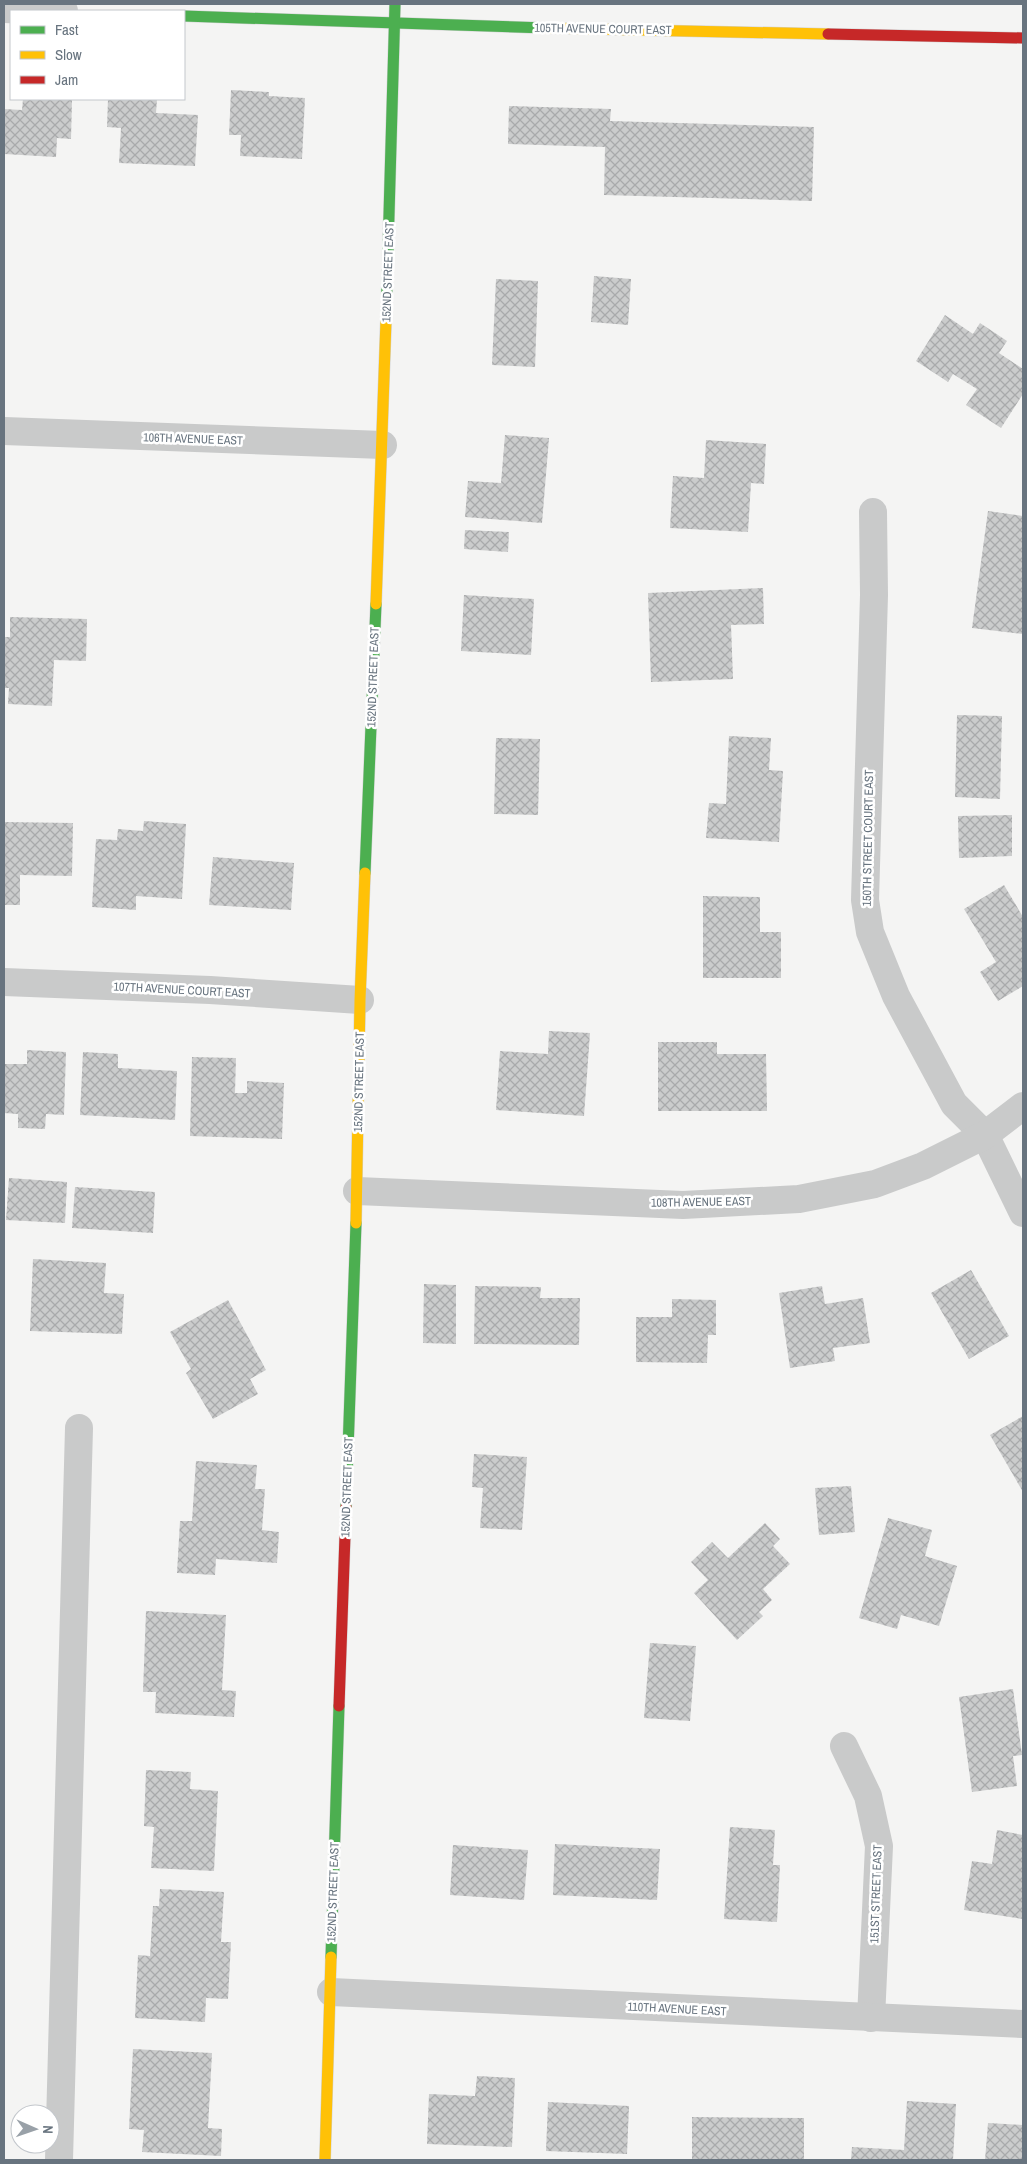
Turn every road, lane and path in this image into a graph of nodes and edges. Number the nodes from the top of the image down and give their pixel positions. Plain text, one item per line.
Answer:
1 (395, 4) edge
2 (4, 9) edge
3 (34, 10) edge
4 (185, 16) edge
5 (394, 24) junction
6 (1023, 38) edge
7 (4, 431) edge
8 (383, 445) junction
9 (873, 512) dead end
10 (4, 982) edge
11 (360, 1000) junction
12 (1023, 1106) edge
13 (985, 1135) junction
14 (358, 1191) junction
15 (1023, 1213) edge
16 (79, 1428) dead end
17 (844, 1746) dead end
18 (331, 1992) junction
19 (871, 2018) junction
20 (1023, 2024) edge
21 (59, 2160) edge
22 (326, 2160) edge

1 - 5 main road, 152ND STREET EAST
2 - 3 street
4 - 5 main road, 105TH AVENUE COURT EAST
5 - 6 main road, 105TH AVENUE COURT EAST
5 - 8 main road, 152ND STREET EAST
7 - 8 street, 106TH AVENUE EAST
8 - 11 main road, 152ND STREET EAST
9 - 13 street, 150TH STREET COURT EAST
10 - 11 street, 107TH AVENUE COURT EAST
11 - 14 main road, 152ND STREET EAST
12 - 13 street, 108TH AVENUE EAST
13 - 14 street, 108TH AVENUE EAST
13 - 15 street, 150TH STREET COURT EAST
14 - 18 main road, 152ND STREET EAST
16 - 21 street
17 - 19 street, 151ST STREET EAST
18 - 19 street, 110TH AVENUE EAST
18 - 22 main road, 152ND STREET EAST
19 - 20 street, 110TH AVENUE EAST

